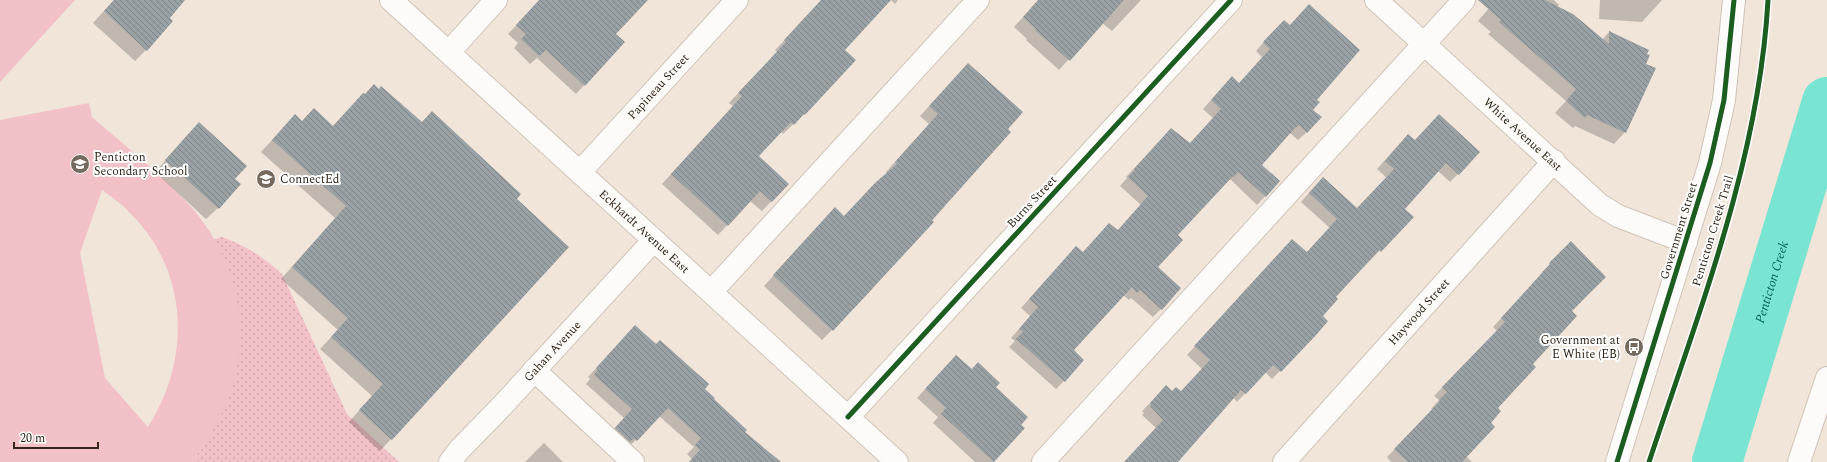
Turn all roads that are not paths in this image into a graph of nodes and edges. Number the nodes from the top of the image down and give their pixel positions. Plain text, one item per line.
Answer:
1 (391, 0) edge
2 (496, 0) edge
3 (737, 0) edge
4 (978, 0) edge
5 (1230, 0) edge
6 (1376, 0) edge
7 (1464, 0) edge
8 (1734, 0) edge
9 (1424, 44) junction
10 (448, 52) junction
11 (1554, 161) junction
12 (580, 172) junction
13 (654, 240) junction
14 (1686, 242) junction
15 (711, 292) junction
16 (534, 370) junction
17 (1827, 378) edge
18 (848, 417) junction
19 (450, 462) edge
20 (633, 462) edge
21 (897, 462) edge
22 (1042, 462) edge
23 (1284, 462) edge
24 (1617, 462) edge
25 (1799, 462) edge

1 - 10 street, Eckhardt Avenue East
2 - 10 street
3 - 12 street, Papineau Street
4 - 15 street
5 - 18 street, Burns Street
6 - 9 street, White Avenue East
7 - 9 street
8 - 14 street, Government Street
9 - 11 street, White Avenue East
9 - 22 street
10 - 12 street, Eckhardt Avenue East
11 - 14 street, White Avenue East
11 - 23 street, Haywood Street
12 - 13 street, Eckhardt Avenue East
13 - 15 street, Eckhardt Avenue East
13 - 16 street, Gahan Avenue
14 - 24 street, Government Street
15 - 18 street, Eckhardt Avenue East
16 - 19 street, Gahan Avenue
16 - 20 street
17 - 25 street
18 - 21 street, Eckhardt Avenue East

